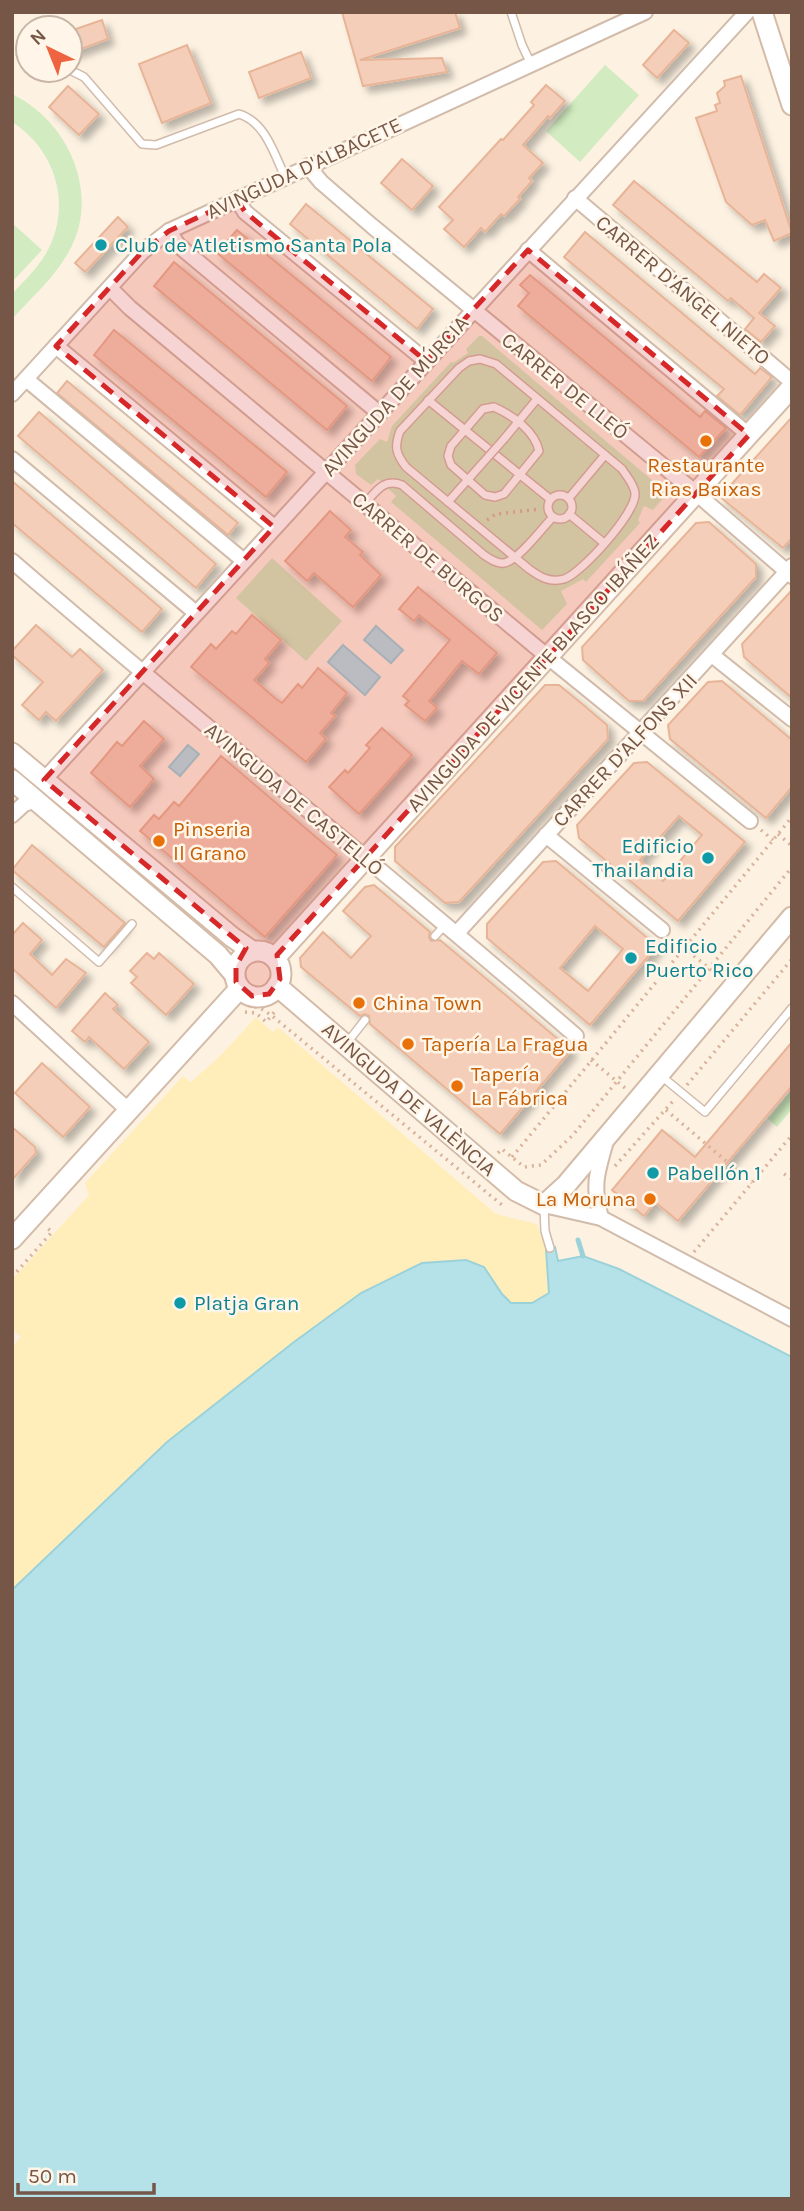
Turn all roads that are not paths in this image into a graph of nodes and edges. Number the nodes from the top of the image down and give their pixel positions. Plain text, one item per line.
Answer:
1 (511, 12) edge
2 (645, 12) edge
3 (747, 12) edge
4 (762, 12) edge
5 (531, 64) junction
6 (84, 77) edge
7 (792, 105) edge
8 (308, 166) junction
9 (285, 177) junction
10 (575, 198) junction
11 (237, 199) junction
12 (169, 231) junction
13 (528, 250) junction
14 (110, 288) junction
15 (473, 310) junction
16 (55, 346) junction
17 (426, 361) junction
18 (26, 379) junction
19 (792, 382) edge
20 (792, 387) edge
21 (12, 394) edge
22 (537, 399) junction
23 (428, 400) junction
24 (379, 413) junction
25 (518, 422) junction
26 (465, 430) junction
27 (749, 435) junction
28 (605, 455) junction
29 (12, 459) edge
30 (326, 471) junction
31 (520, 475) junction
32 (468, 480) junction
33 (696, 494) junction
34 (569, 498) junction
35 (550, 499) junction
36 (448, 502) junction
37 (365, 504) junction
38 (569, 514) junction
39 (552, 517) junction
40 (274, 527) junction
41 (604, 543) junction
42 (515, 558) junction
43 (12, 561) edge
44 (244, 561) junction
45 (790, 571) edge
46 (196, 613) junction
47 (712, 655) junction
48 (548, 657) junction
49 (142, 673) junction
50 (792, 719) edge
51 (642, 732) junction
52 (12, 753) edge
53 (12, 780) edge
54 (44, 780) junction
55 (36, 800) junction
56 (12, 815) edge
57 (750, 821) dead end
58 (546, 835) junction
59 (365, 858) junction
60 (12, 887) edge
61 (792, 917) edge
62 (132, 924) dead end
63 (451, 929) junction
64 (662, 930) dead end
65 (435, 936) dead end
66 (252, 951) junction
67 (275, 958) junction
68 (237, 981) junction
69 (283, 991) junction
70 (12, 1003) edge
71 (792, 1008) edge
72 (365, 1020) dead end
73 (576, 1036) dead end
74 (346, 1044) junction
75 (659, 1075) junction
76 (129, 1111) junction
77 (607, 1137) junction
78 (544, 1205) junction
79 (601, 1218) junction
80 (15, 1231) edge
81 (550, 1248) dead end
82 (792, 1319) edge

1 - 5 lane
2 - 5 street, AVINGUDA D'ALBACETE
3 - 10 street, AVINGUDA DE MÚRCIA
4 - 7 street
5 - 8 street, AVINGUDA D'ALBACETE
6 - 9 lane
8 - 9 street, AVINGUDA D'ALBACETE
8 - 15 street, CARRER DE LLEÓ
9 - 11 street, AVINGUDA D'ALBACETE
10 - 13 street, AVINGUDA DE MÚRCIA
10 - 19 street, CARRER D'ÁNGEL NIETO
11 - 12 street, AVINGUDA D'ALBACETE
11 - 17 street
12 - 14 street, AVINGUDA D'ALBACETE
12 - 24 street
13 - 15 street, AVINGUDA DE MÚRCIA
13 - 27 street
14 - 16 street, AVINGUDA D'ALBACETE
14 - 30 street, CARRER DE BURGOS
15 - 17 street, AVINGUDA DE MÚRCIA
15 - 33 street, CARRER DE LLEÓ
16 - 18 street, AVINGUDA D'ALBACETE
16 - 40 street
17 - 24 street, AVINGUDA DE MÚRCIA
18 - 21 street, AVINGUDA D'ALBACETE
18 - 44 street
20 - 27 street, AVINGUDA DE VICENTE BLASCO IBÁÑEZ
22 - 23 lane
22 - 25 lane
22 - 28 lane
23 - 26 lane
23 - 36 lane
24 - 30 street, AVINGUDA DE MÚRCIA
25 - 26 lane
25 - 31 lane
25 - 32 lane, bridge
26 - 31 lane
26 - 32 lane
27 - 33 street, AVINGUDA DE VICENTE BLASCO IBÁÑEZ
28 - 34 lane
28 - 41 lane
29 - 46 street
30 - 37 street, CARRER DE BURGOS
30 - 40 street, AVINGUDA DE MÚRCIA
31 - 32 lane
31 - 35 lane
32 - 36 lane
33 - 45 street, CARRER DE LLEÓ
33 - 48 street, AVINGUDA DE VICENTE BLASCO IBÁÑEZ
34 - 35 lane
34 - 38 lane
35 - 39 lane
36 - 42 lane
37 - 42 lane
37 - 48 street, CARRER DE BURGOS
38 - 39 lane
38 - 41 lane
39 - 42 lane
40 - 44 street, AVINGUDA DE MÚRCIA
41 - 42 lane
43 - 49 street, AVINGUDA DE CASTELLÓ
44 - 46 street, AVINGUDA DE MÚRCIA
45 - 47 street, CARRER D'ALFONS XII
46 - 49 street, AVINGUDA DE MÚRCIA
47 - 50 street
47 - 51 street, CARRER D'ALFONS XII
48 - 51 street, CARRER DE BURGOS
48 - 59 street, AVINGUDA DE VICENTE BLASCO IBÁÑEZ
49 - 54 street, AVINGUDA DE MÚRCIA
49 - 59 street, AVINGUDA DE CASTELLÓ
51 - 57 street, CARRER DE BURGOS
51 - 58 street, CARRER D'ALFONS XII
52 - 54 street
53 - 55 street
54 - 66 street
55 - 56 street
55 - 68 street
58 - 63 street, CARRER D'ALFONS XII
58 - 64 street
59 - 63 street, AVINGUDA DE CASTELLÓ
59 - 67 street, AVINGUDA DE VICENTE BLASCO IBÁÑEZ
60 - 62 lane
61 - 75 street
63 - 65 lane
63 - 73 street, AVINGUDA DE CASTELLÓ
66 - 67 street
66 - 68 street
67 - 69 street
68 - 69 street
68 - 76 street
69 - 74 street, AVINGUDA DE VALÈNCIA
70 - 76 street
71 - 75 lane
72 - 74 lane
74 - 78 street, AVINGUDA DE VALÈNCIA
75 - 77 street
76 - 80 street
77 - 78 street
77 - 79 street
78 - 79 street
78 - 81 lane
79 - 82 street

